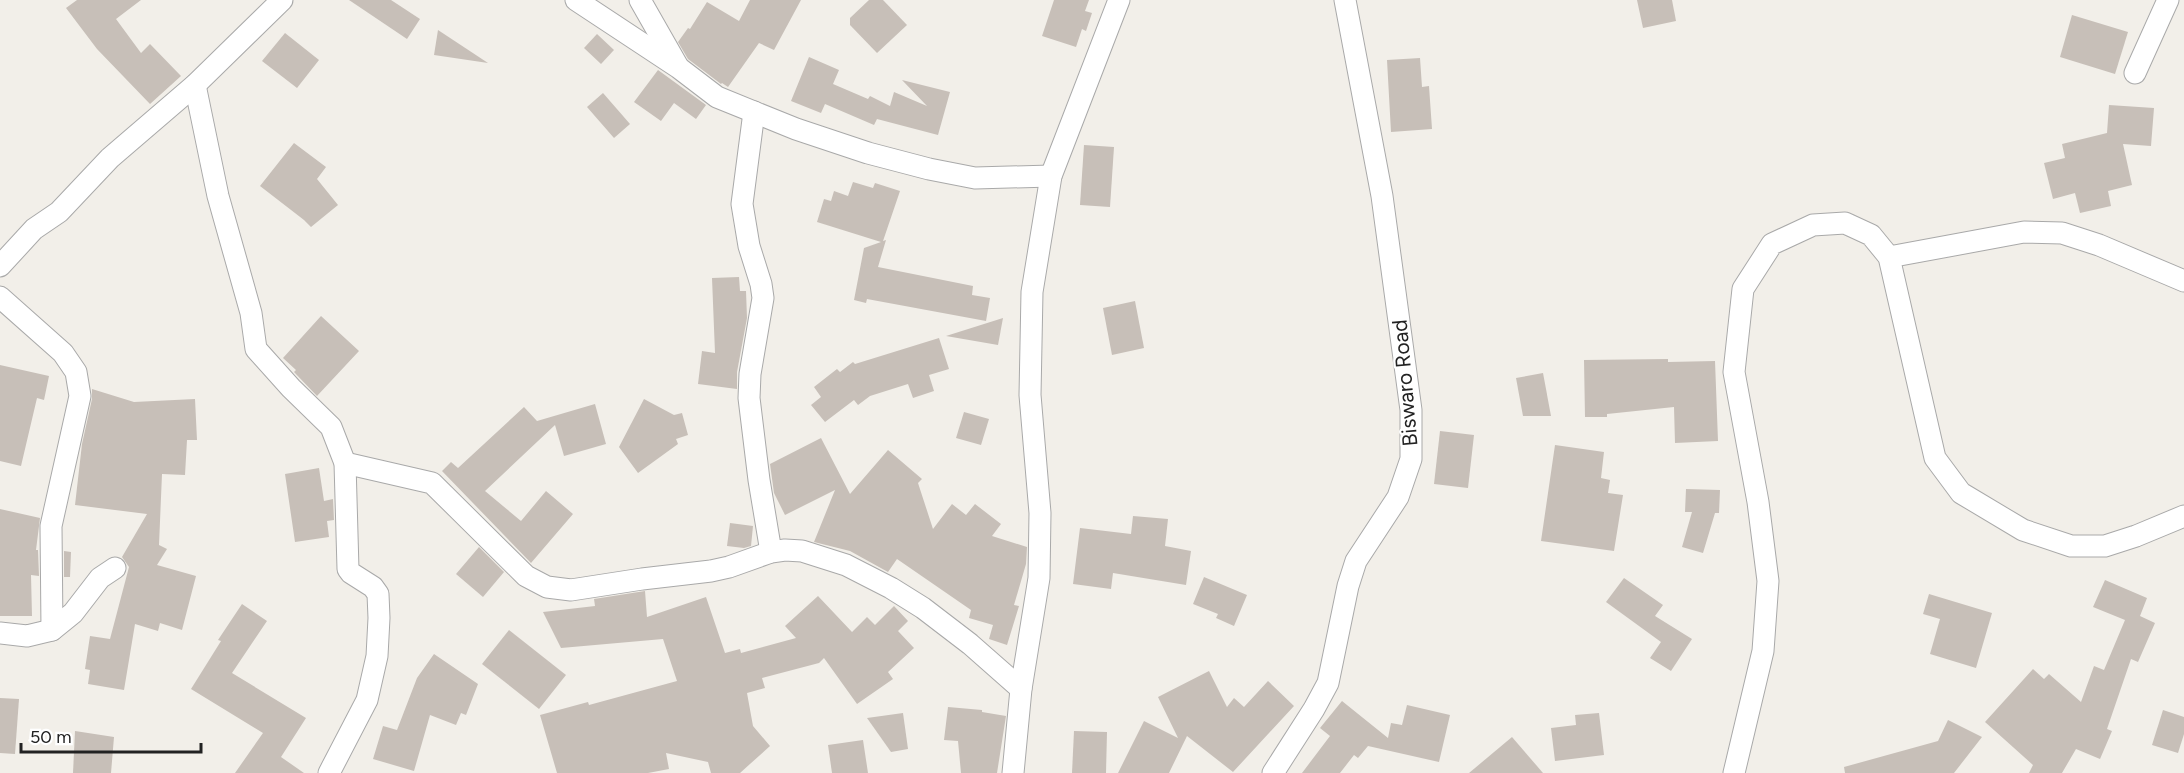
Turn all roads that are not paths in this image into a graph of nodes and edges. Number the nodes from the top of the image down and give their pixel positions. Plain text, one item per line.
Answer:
1 (282, 0) edge
2 (576, 0) edge
3 (640, 0) edge
4 (1119, 0) edge
5 (1345, 0) edge
6 (2168, 0) edge
7 (679, 68) junction
8 (2135, 73) dead end
9 (195, 85) junction
10 (754, 112) junction
11 (1051, 176) junction
12 (1889, 257) junction
13 (0, 266) edge
14 (2184, 281) edge
15 (0, 297) edge
16 (345, 463) junction
17 (2184, 516) edge
18 (771, 552) junction
19 (115, 568) dead end
20 (52, 630) junction
21 (0, 633) edge
22 (1021, 689) junction
23 (329, 773) edge
24 (1013, 773) edge
25 (1273, 773) edge
26 (1734, 773) edge

1 - 9 street
2 - 7 street
3 - 7 street
4 - 11 street
5 - 25 street, Biswaro Road
6 - 8 street
7 - 10 street
9 - 13 street
9 - 16 street
10 - 11 street
10 - 18 street
11 - 22 street
12 - 14 street
12 - 17 street
12 - 26 street
15 - 20 street
16 - 18 street
16 - 23 street
18 - 22 street
19 - 20 street
20 - 21 street
22 - 24 street

